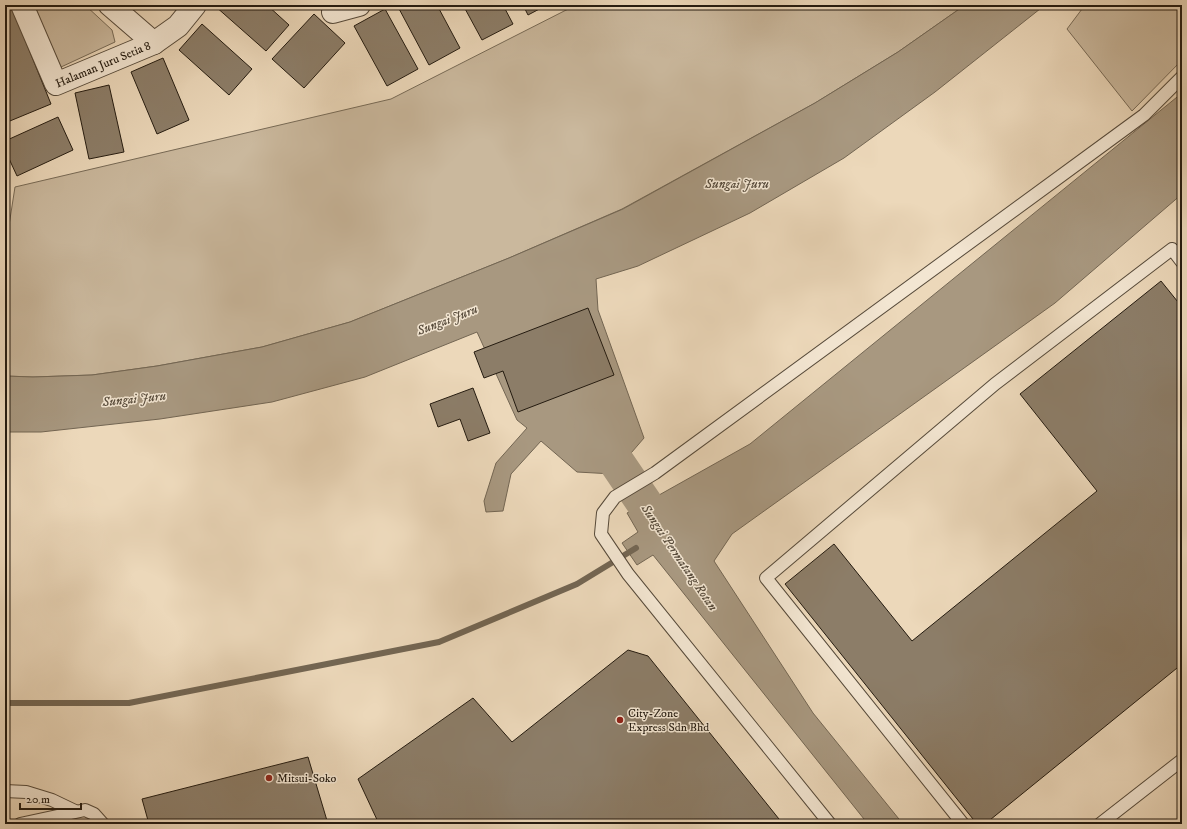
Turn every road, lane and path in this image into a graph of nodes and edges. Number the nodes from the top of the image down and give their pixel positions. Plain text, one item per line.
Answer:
1 (22, 5) edge
2 (110, 5) edge
3 (195, 5) edge
4 (338, 5) edge
5 (359, 5) edge
6 (154, 43) junction
7 (1182, 77) edge
8 (1182, 262) edge
9 (1182, 760) edge
10 (5, 791) edge
11 (75, 811) junction
12 (20, 824) edge
13 (103, 824) edge
14 (830, 824) edge
15 (963, 824) edge
16 (1100, 824) edge

1 - 6 street, Halaman Juru Setia 8
2 - 6 street, Halaman Juru Setia 8
3 - 6 street
4 - 5 street
7 - 14 lane
8 - 15 lane
9 - 16 lane
10 - 11 lane
11 - 12 lane
11 - 13 lane

